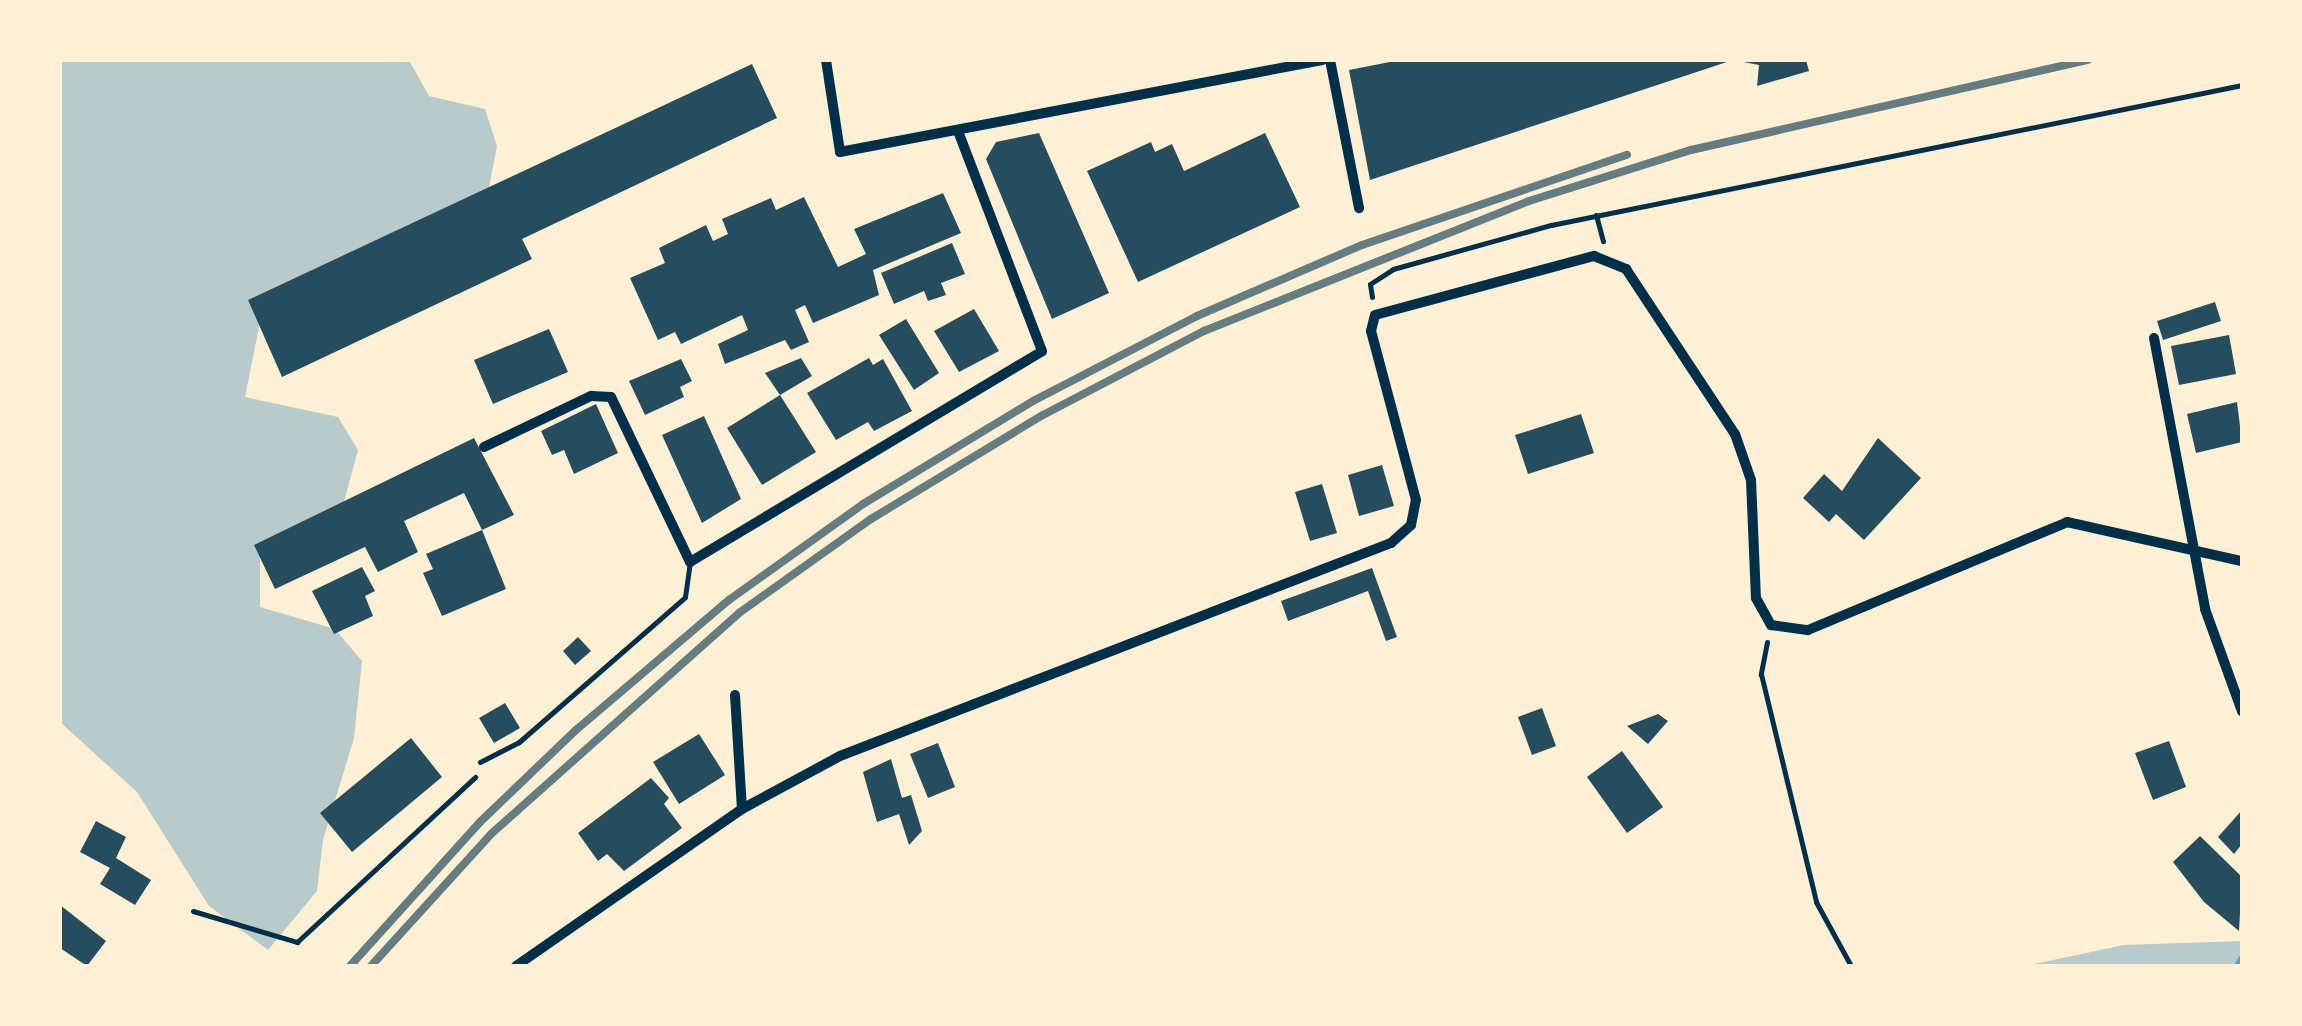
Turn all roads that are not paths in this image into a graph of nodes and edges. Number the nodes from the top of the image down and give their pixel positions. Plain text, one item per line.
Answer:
1 (826, 60) edge
2 (1322, 60) edge
3 (1330, 60) edge
4 (958, 131) junction
5 (1359, 208) dead end
6 (2154, 338) dead end
7 (484, 447) dead end
8 (2192, 545) junction
9 (2242, 561) edge
10 (690, 562) junction
11 (735, 695) dead end
12 (2242, 711) edge
13 (480, 762) road end
14 (742, 809) junction
15 (516, 966) edge

1 - 4 street
2 - 4 street
3 - 5 street
4 - 10 street
6 - 8 street
7 - 10 street
8 - 9 street
8 - 12 street
8 - 14 street
10 - 13 lane
11 - 14 street
14 - 15 street

